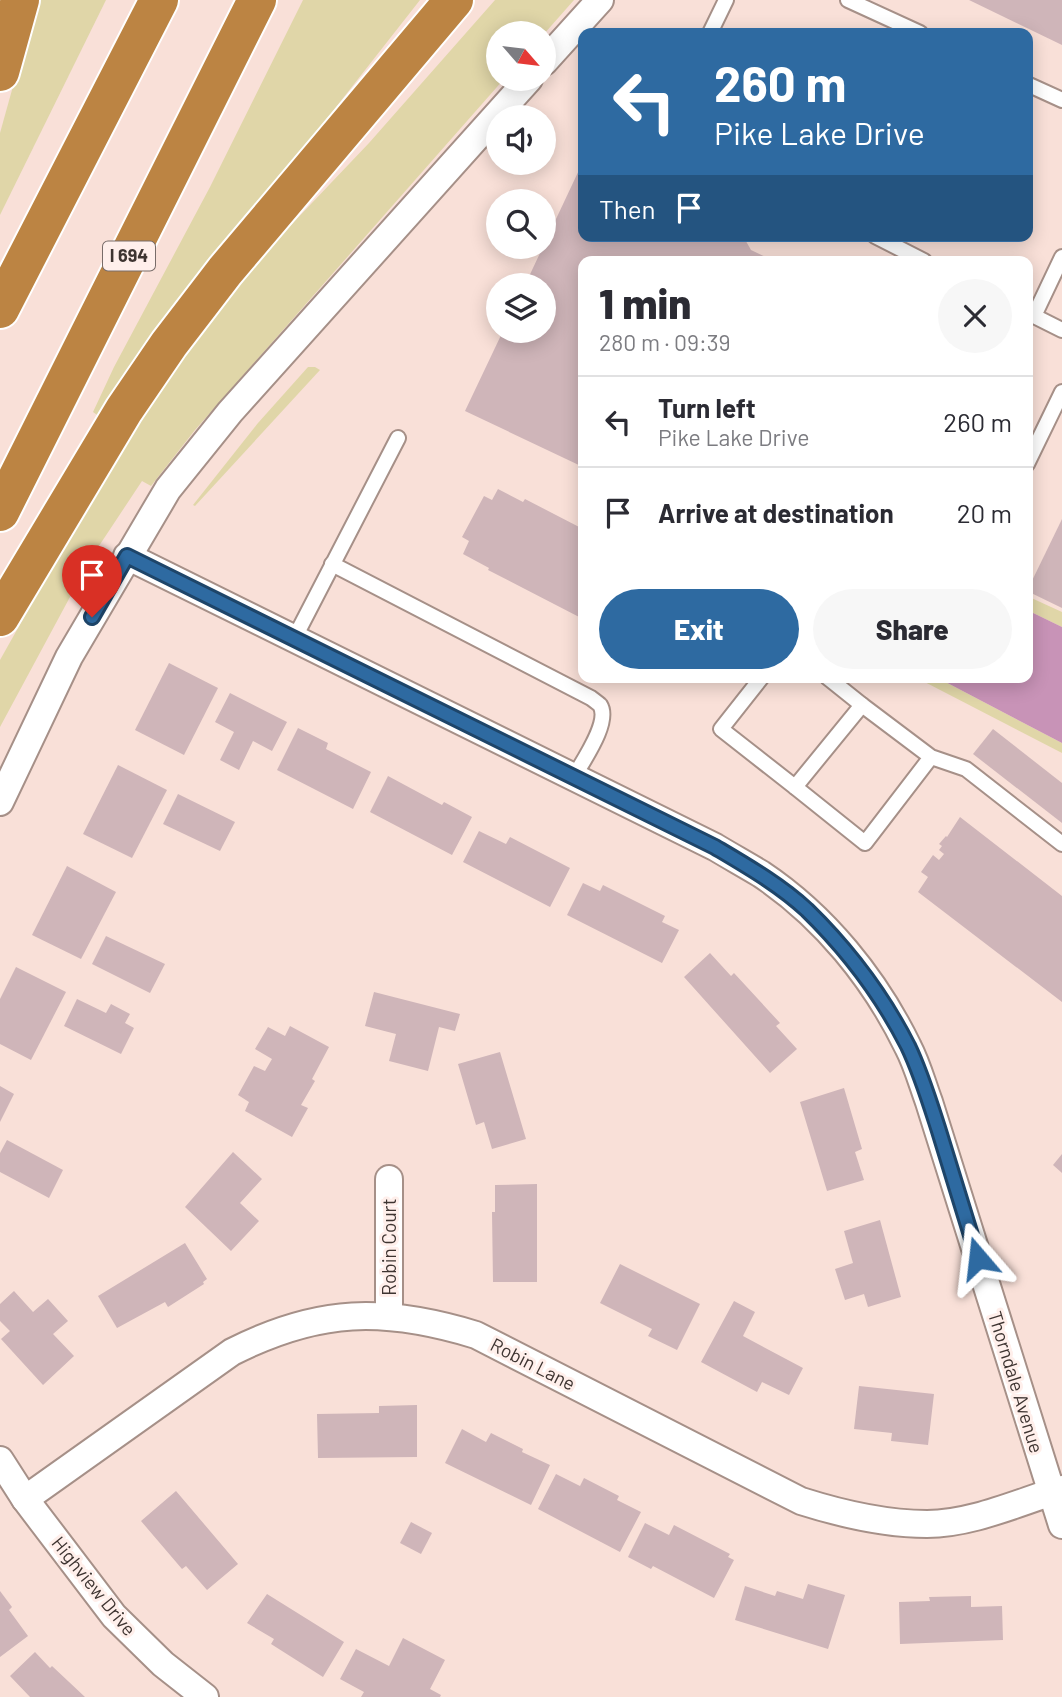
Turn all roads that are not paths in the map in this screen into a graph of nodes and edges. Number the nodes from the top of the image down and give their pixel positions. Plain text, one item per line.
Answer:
1 (20, 0) edge
2 (159, 0) edge
3 (257, 0) edge
4 (454, 0) edge
5 (600, 0) edge
6 (726, 0) edge
7 (848, 0) edge
8 (712, 28) edge
9 (909, 28) edge
10 (556, 49) edge
11 (0, 72) edge
12 (1033, 86) edge
13 (518, 91) edge
14 (1062, 100) edge
15 (888, 242) edge
16 (914, 256) edge
17 (1062, 257) edge
18 (0, 309) edge
19 (1033, 310) edge
20 (1033, 315) edge
21 (1062, 330) edge
22 (1062, 392) edge
23 (398, 438) dead end
24 (1033, 452) edge
25 (0, 512) edge
26 (127, 556) junction
27 (332, 564) junction
28 (0, 617) edge
29 (294, 639) junction
30 (757, 683) edge
31 (834, 683) edge
32 (862, 705) junction
33 (931, 757) junction
34 (574, 778) junction
35 (795, 787) junction
36 (0, 802) edge
37 (1062, 844) edge
38 (389, 1178) dead end
39 (389, 1315) junction
40 (0, 1460) edge
41 (1056, 1491) edge
42 (25, 1499) junction
43 (1062, 1525) edge
44 (205, 1697) edge

1 - 11 highway
2 - 18 highway
3 - 25 highway, I 694
4 - 28 highway
5 - 10 street
6 - 8 lane
7 - 9 lane
12 - 14 lane
13 - 26 street
15 - 16 lane
17 - 19 lane
20 - 21 lane
22 - 24 lane
23 - 27 lane
26 - 29 street, Thorndale Avenue
26 - 36 street
27 - 29 lane
27 - 34 lane
29 - 34 street, Thorndale Avenue
30 - 35 lane
31 - 32 lane
32 - 33 lane
32 - 35 lane
33 - 35 lane
33 - 37 lane
34 - 41 street, Thorndale Avenue
38 - 39 street, Robin Court
39 - 41 street, Robin Lane
39 - 42 street, Robin Lane
40 - 42 street, Highview Drive
41 - 43 street, Thorndale Avenue
42 - 44 street, Highview Drive

